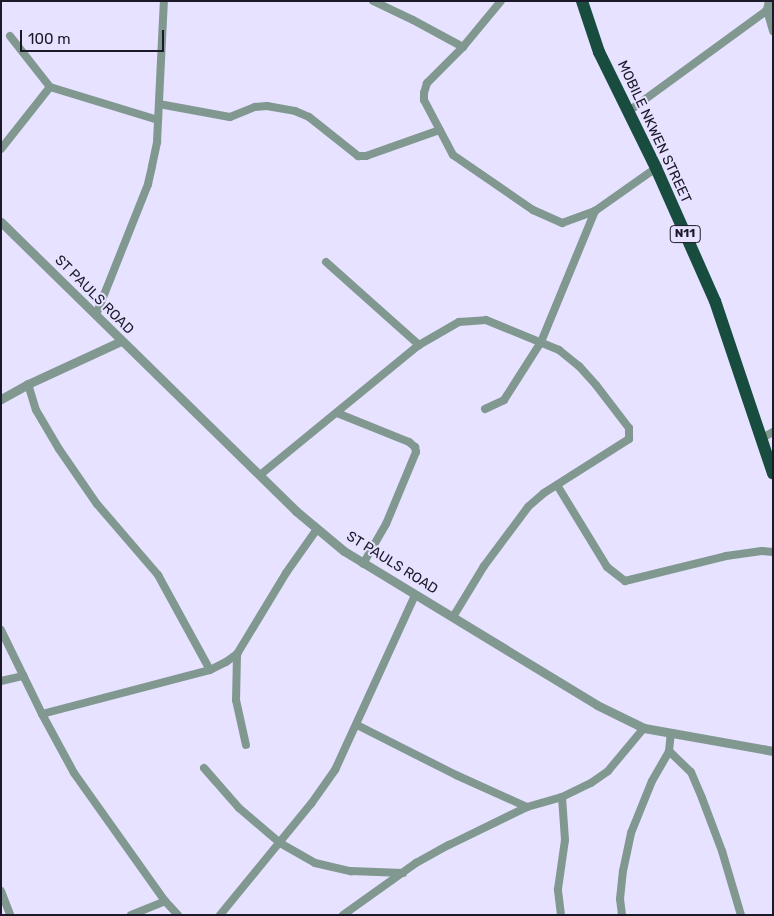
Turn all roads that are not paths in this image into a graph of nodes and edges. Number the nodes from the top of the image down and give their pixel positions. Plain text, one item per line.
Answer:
1 (164, 1) edge
2 (373, 1) edge
3 (501, 1) edge
4 (582, 1) edge
5 (769, 1) edge
6 (770, 8) edge
7 (773, 31) edge
8 (10, 36) dead end
9 (463, 47) junction
10 (50, 87) junction
11 (159, 104) junction
12 (628, 111) junction
13 (158, 120) junction
14 (440, 130) junction
15 (1, 149) edge
16 (656, 168) junction
17 (595, 211) junction
18 (1, 222) edge
19 (326, 262) dead end
20 (96, 315) junction
21 (121, 341) junction
22 (541, 342) junction
23 (418, 345) junction
24 (28, 384) junction
25 (1, 399) edge
26 (485, 409) dead end
27 (337, 413) junction
28 (767, 435) edge
29 (773, 473) edge
30 (260, 475) junction
31 (557, 485) junction
32 (317, 529) junction
33 (773, 552) edge
34 (363, 564) junction
35 (415, 595) junction
36 (453, 617) junction
37 (1, 630) edge
38 (237, 654) junction
39 (210, 670) junction
40 (23, 676) junction
41 (1, 681) edge
42 (42, 714) junction
43 (356, 725) junction
44 (644, 728) junction
45 (671, 733) junction
46 (246, 745) dead end
47 (669, 750) junction
48 (773, 751) edge
49 (204, 768) dead end
50 (562, 797) junction
51 (527, 807) junction
52 (280, 843) junction
53 (403, 873) junction
54 (1, 891) edge
55 (165, 901) junction
56 (10, 915) edge
57 (131, 915) edge
58 (178, 915) edge
59 (220, 915) edge
60 (344, 915) edge
61 (560, 915) edge
62 (622, 915) edge
63 (741, 915) edge

1 - 11 street
2 - 9 street
3 - 9 street
4 - 12 highway, MOBILE NKWEN STREET / N11
5 - 6 street
6 - 7 street
6 - 12 street
8 - 10 street
9 - 14 street
10 - 13 street
10 - 15 street
11 - 13 street
11 - 14 street
12 - 16 highway, MOBILE NKWEN STREET / N11
13 - 20 street
14 - 17 street
16 - 17 street
16 - 28 highway, MOBILE NKWEN STREET / N11
17 - 22 street
18 - 20 street, ST PAULS ROAD
19 - 23 street
20 - 21 street, ST PAULS ROAD
21 - 24 street
21 - 30 street, ST PAULS ROAD
22 - 23 street
22 - 26 street
22 - 31 street
23 - 27 street
24 - 25 street
24 - 39 street
27 - 30 street
27 - 34 street
28 - 29 highway, MOBILE NKWEN STREET / N11
30 - 32 street, ST PAULS ROAD
31 - 33 street
31 - 36 street
32 - 34 street, ST PAULS ROAD
32 - 38 street
34 - 35 street, ST PAULS ROAD
35 - 36 street, ST PAULS ROAD
35 - 43 street
36 - 44 street, ST PAULS ROAD
37 - 40 street
38 - 39 street
38 - 46 street
39 - 42 street
40 - 41 street
40 - 42 street
42 - 55 street
43 - 51 street
43 - 52 street
44 - 45 street, ST PAULS ROAD
44 - 50 street
45 - 47 street
45 - 48 street, ST PAULS ROAD
47 - 62 street
47 - 63 street
49 - 52 street
50 - 51 street
50 - 61 street
51 - 53 street
52 - 53 street
52 - 59 street
53 - 60 street
54 - 56 street
55 - 57 street
55 - 58 street

